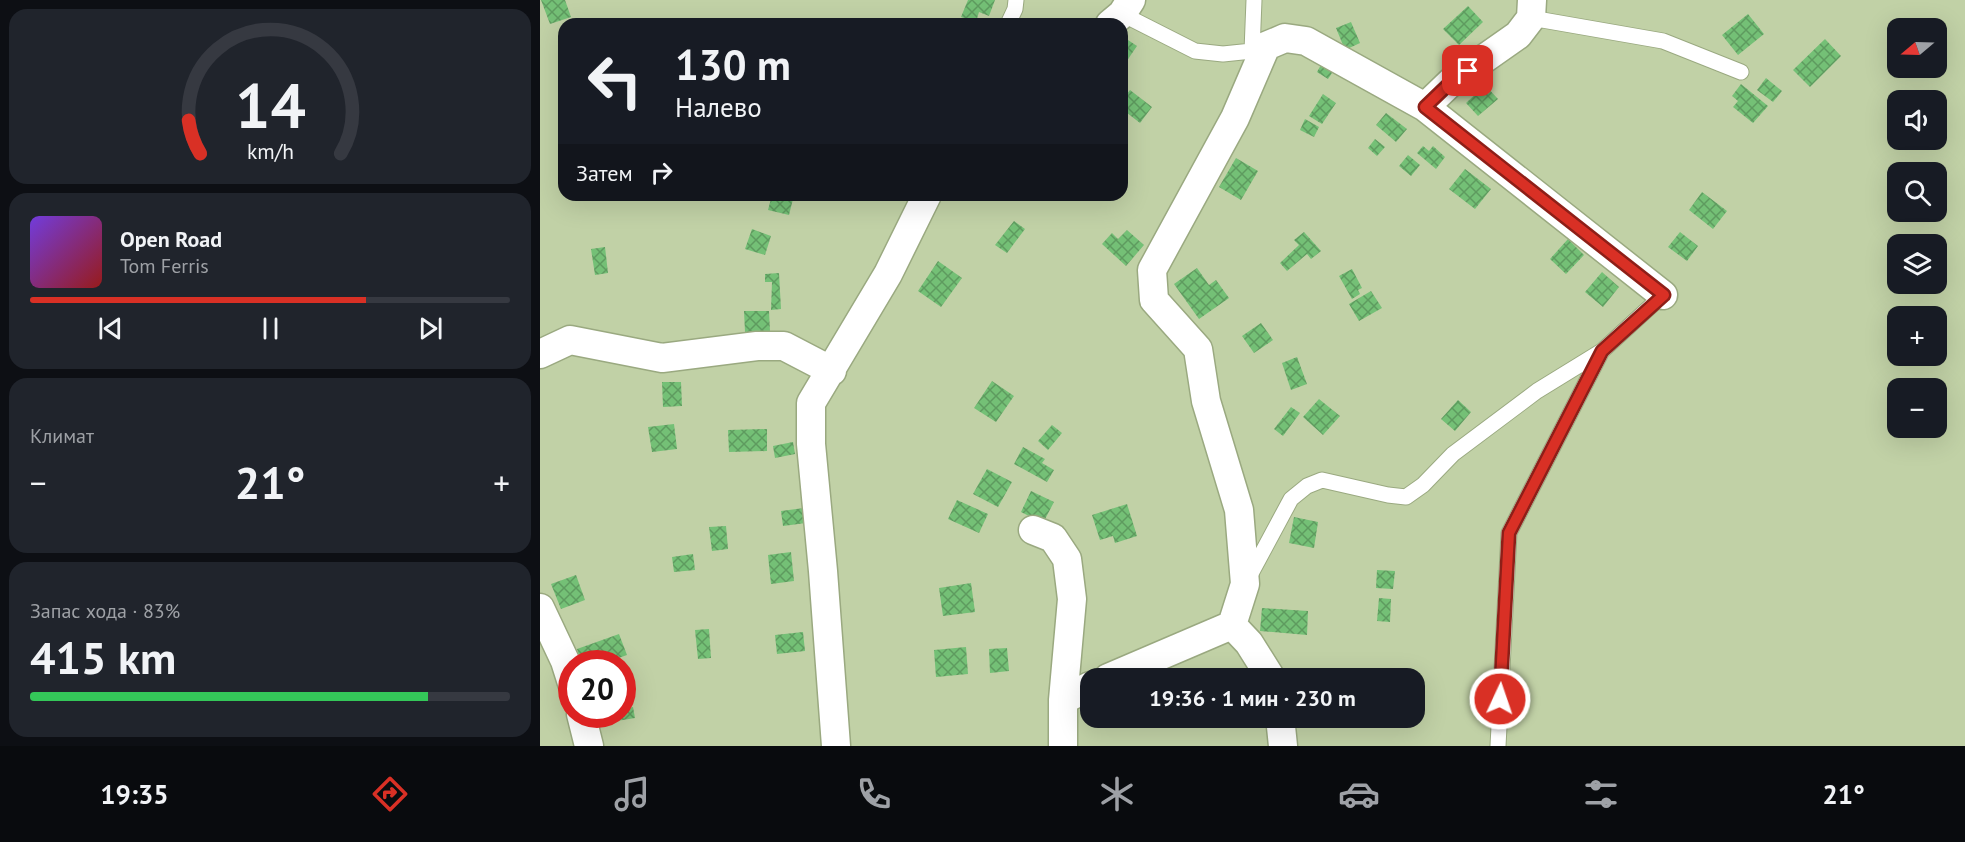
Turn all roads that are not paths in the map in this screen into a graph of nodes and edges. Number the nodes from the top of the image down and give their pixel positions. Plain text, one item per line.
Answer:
1 (1016, 0) edge
2 (1254, 0) edge
3 (1532, 9) edge
4 (1121, 13) edge
5 (1011, 18) edge
6 (1259, 49) junction
7 (1741, 72) dead end
8 (1425, 107) junction
9 (924, 201) edge
10 (1664, 295) joint
11 (1602, 351) junction
12 (540, 354) edge
13 (832, 371) junction
14 (1033, 530) dead end
15 (1245, 584) junction
16 (540, 608) edge
17 (1232, 625) junction
18 (560, 650) edge
19 (1131, 668) edge
20 (1264, 668) edge
21 (1080, 692) edge
22 (1063, 700) junction
23 (584, 728) edge
24 (1281, 728) edge
25 (589, 746) edge
26 (836, 746) edge
27 (1063, 746) edge
28 (1283, 746) edge
29 (1498, 746) edge

1 - 5 lane
2 - 6 lane
3 - 7 lane
3 - 8 street
4 - 6 lane
6 - 8 street
6 - 15 street
8 - 10 street
9 - 13 street
10 - 11 lane
11 - 15 lane
11 - 29 lane
12 - 13 street
13 - 26 street
14 - 22 street
15 - 17 street
16 - 18 street
17 - 19 street
17 - 20 street
21 - 22 street
22 - 27 street
23 - 25 street
24 - 28 street

